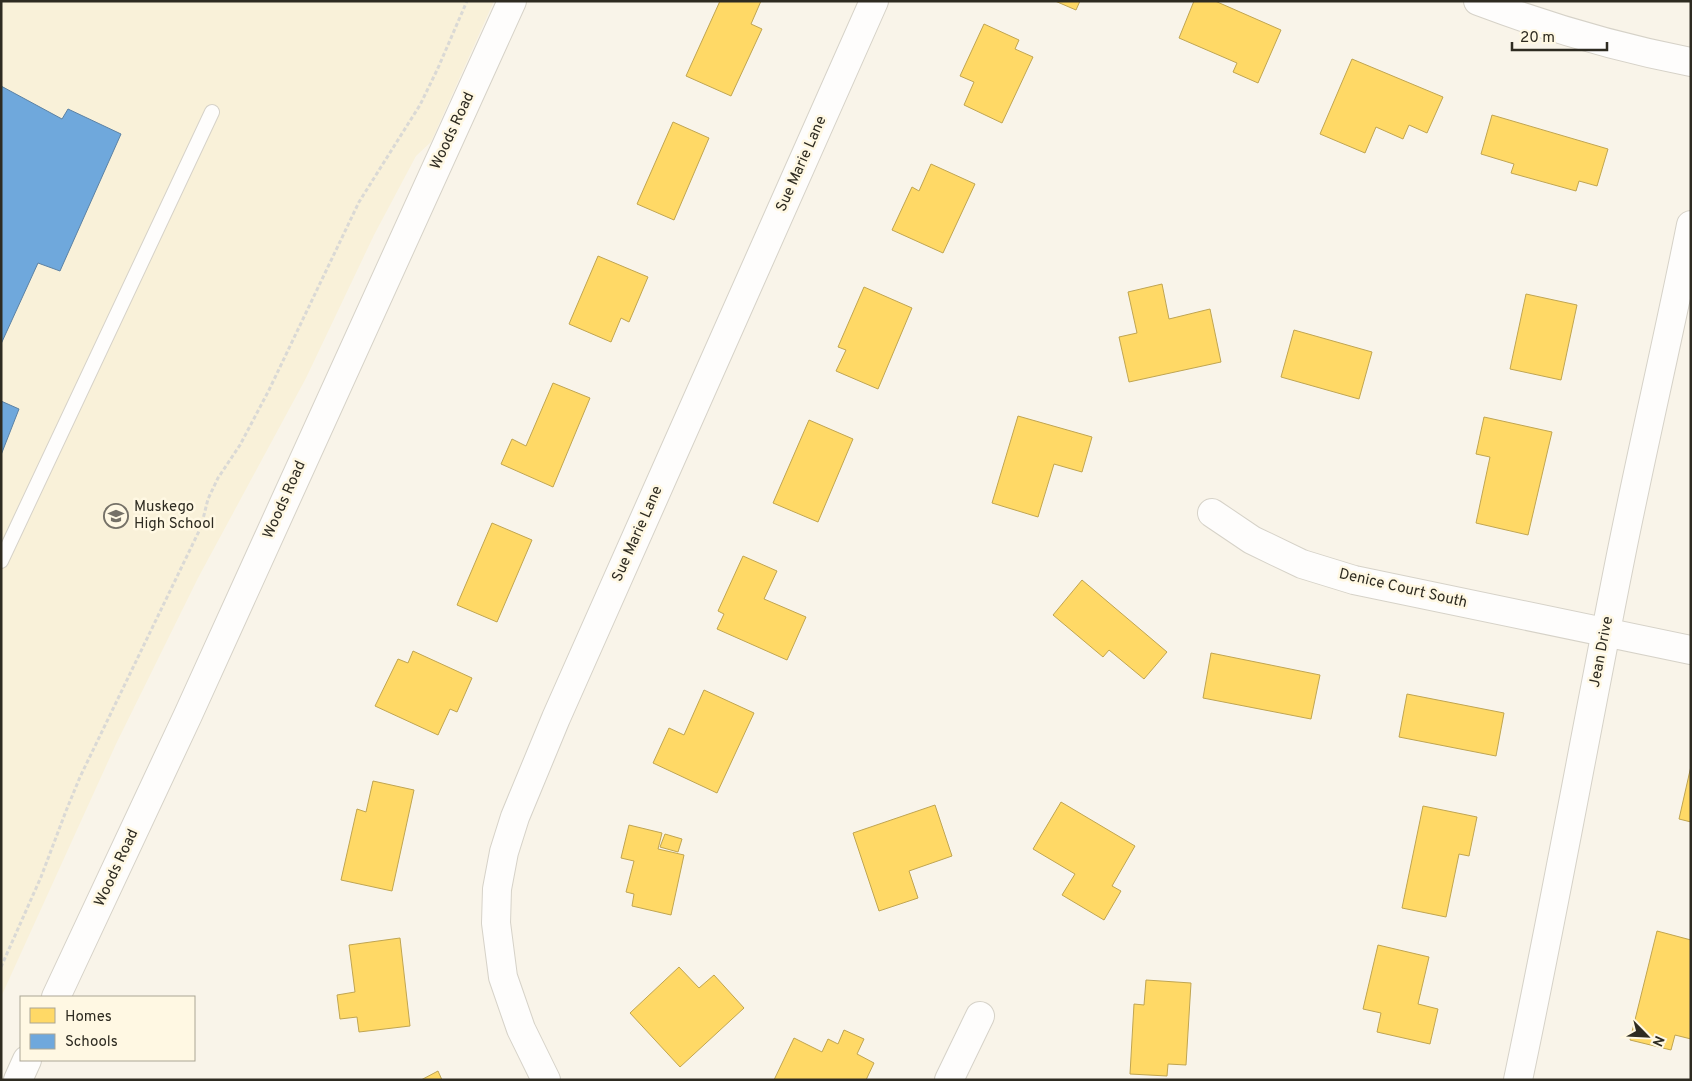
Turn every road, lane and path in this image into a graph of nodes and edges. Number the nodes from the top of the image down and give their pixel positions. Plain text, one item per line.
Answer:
1 (467, 1) edge
2 (512, 1) edge
3 (874, 1) edge
4 (1478, 1) edge
5 (1691, 62) edge
6 (212, 112) dead end
7 (1691, 225) edge
8 (1683, 307) edge
9 (1212, 513) dead end
10 (1, 562) edge
11 (1606, 633) junction
12 (1691, 650) edge
13 (1, 967) edge
14 (56, 996) edge
15 (980, 1016) dead end
16 (27, 1061) edge
17 (18, 1080) edge
18 (546, 1080) edge
19 (949, 1080) edge
20 (1518, 1080) edge

1 - 13 path
2 - 14 street, Woods Road
3 - 18 street, Sue Marie Lane
4 - 5 street
6 - 10 lane
7 - 8 street, Jean Drive
8 - 11 street, Jean Drive
9 - 11 street, Denice Court South
11 - 12 street, Denice Court South
11 - 20 street, Jean Drive
15 - 19 street
16 - 17 street

